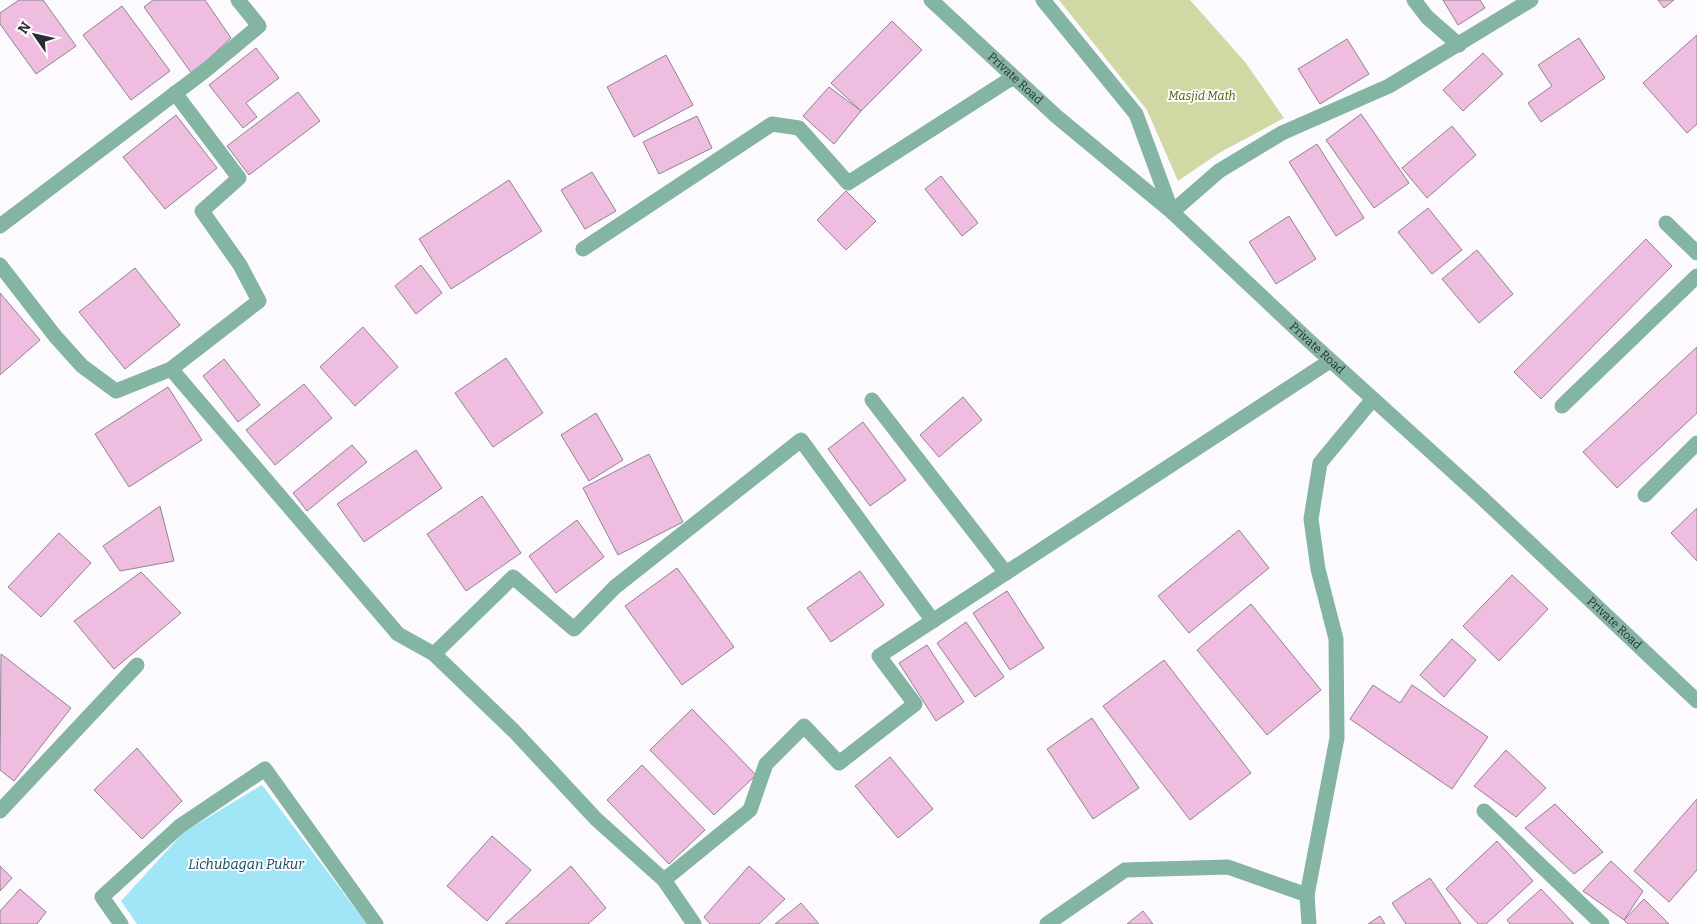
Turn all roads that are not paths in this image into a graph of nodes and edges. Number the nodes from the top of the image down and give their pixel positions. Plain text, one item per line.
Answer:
1 (238, 0) edge
2 (931, 0) edge
3 (1043, 0) edge
4 (1414, 0) edge
5 (1531, 0) edge
6 (1459, 45) junction
7 (1015, 78) junction
8 (175, 93) junction
9 (1172, 212) junction
10 (1666, 223) dead end
11 (0, 226) edge
12 (583, 249) dead end
13 (1697, 253) edge
14 (0, 265) edge
15 (1697, 276) edge
16 (1330, 360) junction
17 (171, 369) junction
18 (1373, 399) junction
19 (872, 400) dead end
20 (1562, 406) dead end
21 (1697, 442) edge
22 (1645, 495) dead end
23 (1006, 574) junction
24 (933, 621) junction
25 (434, 654) junction
26 (137, 665) dead end
27 (1697, 701) edge
28 (0, 811) edge
29 (1484, 811) dead end
30 (664, 880) junction
31 (1307, 895) junction
32 (121, 924) edge
33 (376, 924) edge
34 (694, 924) edge
35 (1047, 924) edge
36 (1309, 924) edge
37 (1602, 924) edge

1 - 8 street
2 - 7 street, Private Road
3 - 9 street
4 - 6 street
5 - 6 street
6 - 9 street
7 - 9 street, Private Road
7 - 12 street
8 - 11 street
8 - 17 street
9 - 16 street, Private Road
10 - 13 street
14 - 17 street
15 - 20 street
16 - 18 street, Private Road
16 - 23 street
17 - 25 street
18 - 27 street, Private Road
18 - 31 street
19 - 23 street
21 - 22 street
23 - 24 street
24 - 25 street
24 - 30 street
25 - 30 street
26 - 28 street
29 - 37 street
30 - 34 street
31 - 35 street
31 - 36 street
32 - 33 street

